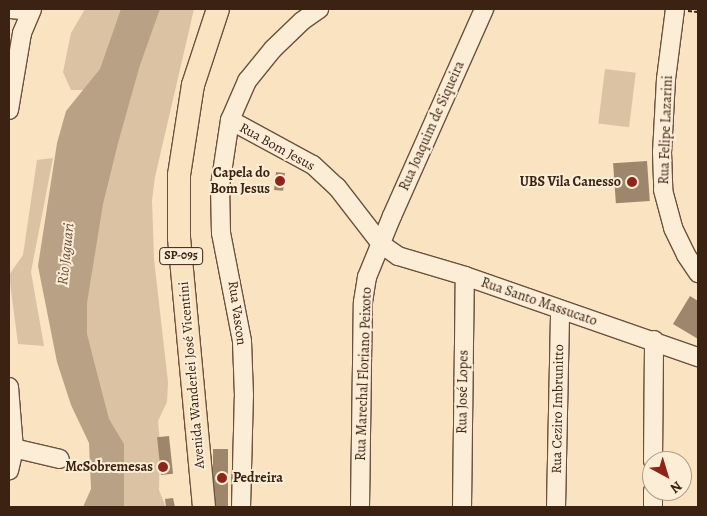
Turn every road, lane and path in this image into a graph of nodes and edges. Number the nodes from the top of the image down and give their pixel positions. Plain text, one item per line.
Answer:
1 (11, 9) edge
2 (202, 9) edge
3 (218, 9) edge
4 (319, 9) edge
5 (484, 9) edge
6 (675, 9) edge
7 (31, 10) edge
8 (9, 110) edge
9 (230, 120) junction
10 (381, 244) junction
11 (698, 273) edge
12 (464, 276) junction
13 (560, 310) junction
14 (654, 340) junction
15 (698, 357) edge
16 (9, 387) edge
17 (11, 448) edge
18 (653, 451) edge
19 (60, 459) dead end
20 (9, 470) edge
21 (190, 507) edge
22 (204, 507) edge
23 (241, 507) edge
24 (360, 507) edge
25 (462, 507) edge
26 (556, 507) edge

1 - 7 street
2 - 21 main road, Avenida Wanderlei José Vicentini / SP-095
3 - 22 main road, Avenida Wanderlei José Vicentini / SP-095
4 - 9 street, Rua Vascon
5 - 10 street, Rua Joaquim de Siqueira
6 - 11 street, Rua Felipe Lazarini
7 - 8 street
9 - 10 street, Rua Bom Jesus
9 - 23 street, Rua Vascon
10 - 12 street, Rua Santo Massucato
10 - 24 street, Rua Marechal Floriano Peixoto
12 - 13 street, Rua Santo Massucato
12 - 25 street, Rua José Lopes
13 - 14 street, Rua Santo Massucato
13 - 26 street, Rua Ceziro Imbrunitto
14 - 15 street, Rua Santo Massucato
14 - 18 street
16 - 17 street
17 - 19 street
17 - 20 street

